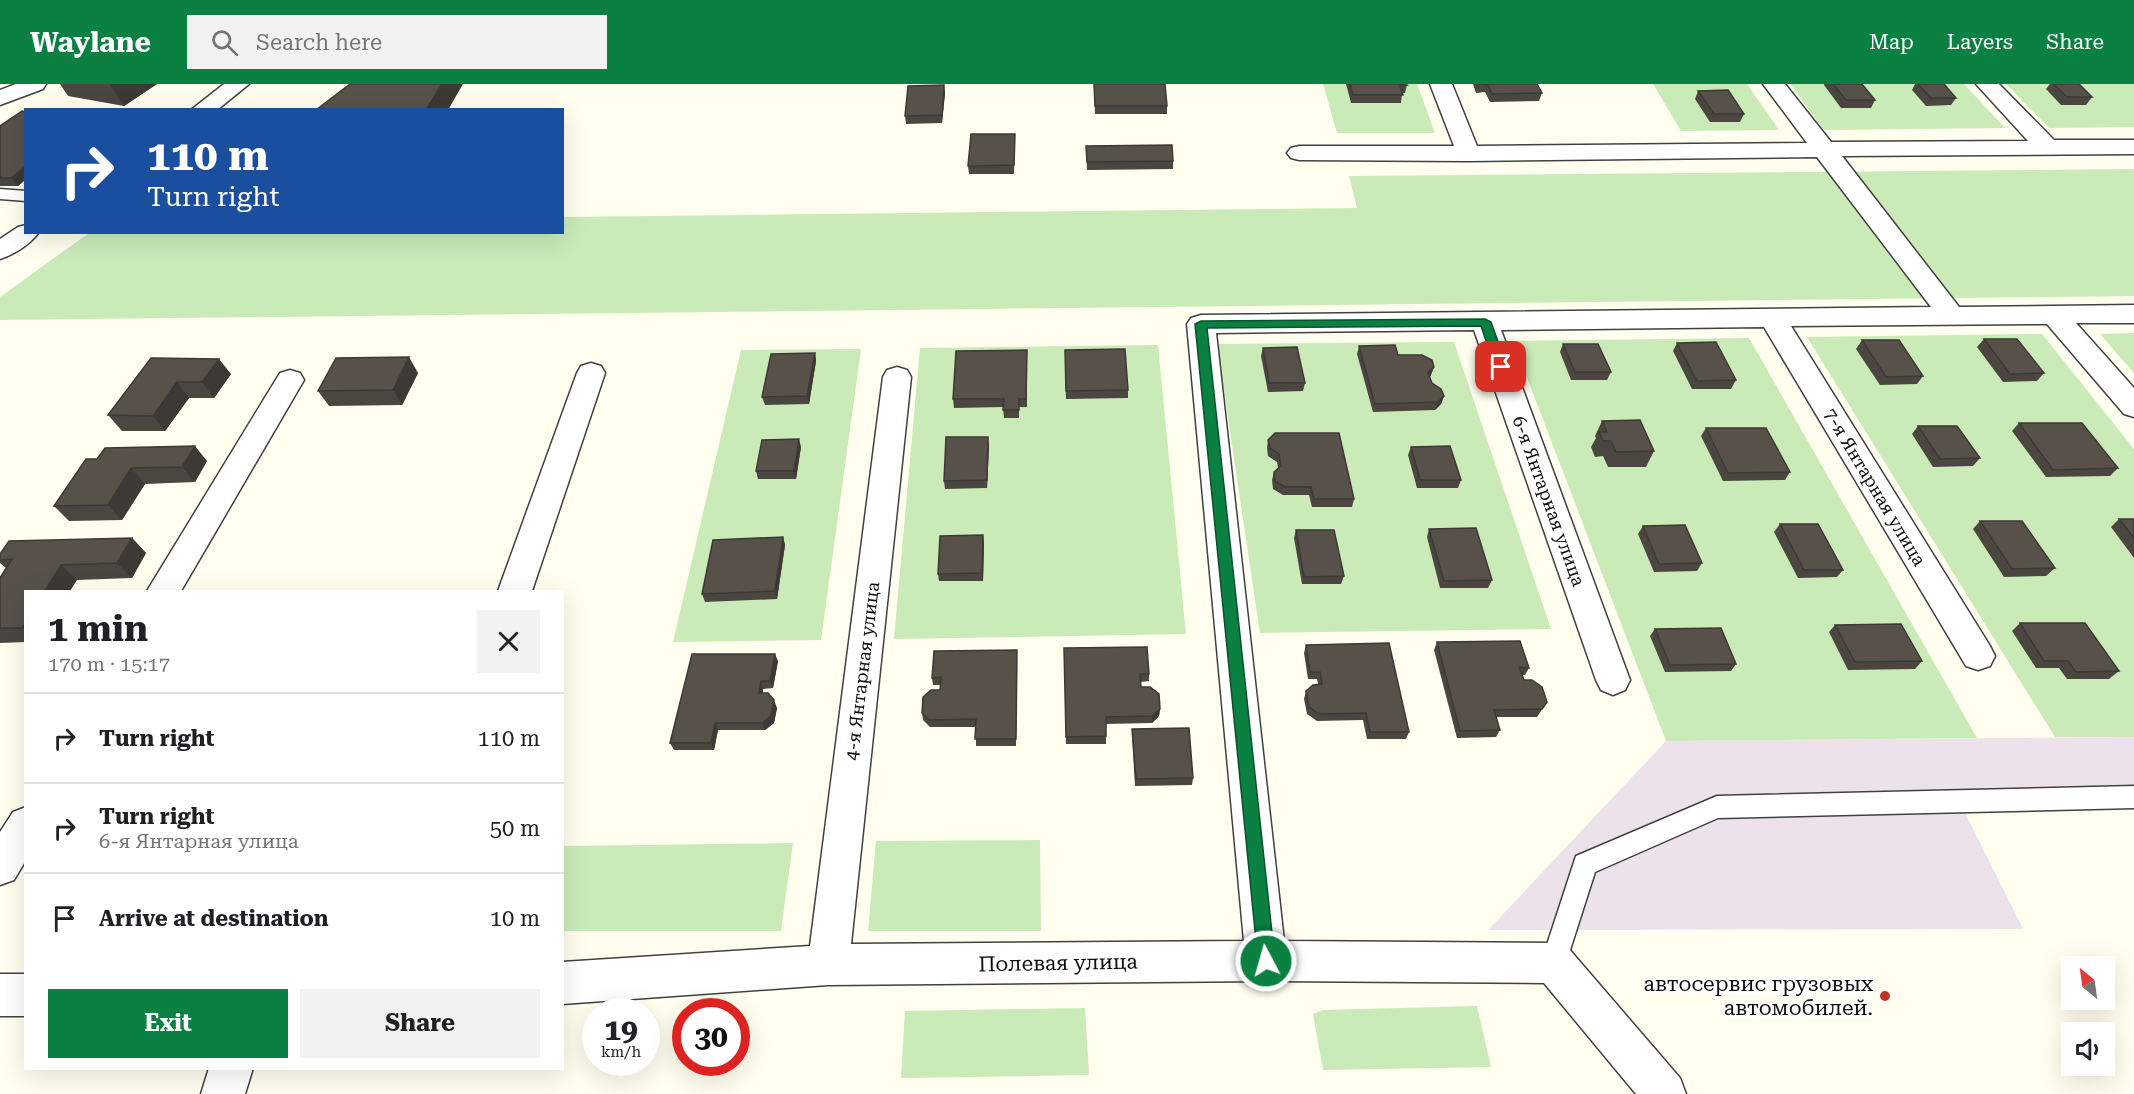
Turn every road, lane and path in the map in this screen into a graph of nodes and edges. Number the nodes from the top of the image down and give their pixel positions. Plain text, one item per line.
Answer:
1 (36, 84) edge
2 (238, 84) edge
3 (1441, 84) edge
4 (1774, 84) edge
5 (1987, 84) edge
6 (0, 98) edge
7 (205, 108) edge
8 (2047, 147) junction
9 (2134, 147) edge
10 (1822, 148) junction
11 (1299, 153) dead end
12 (1469, 153) junction
13 (0, 194) edge
14 (24, 196) edge
15 (24, 234) edge
16 (0, 251) edge
17 (2134, 314) edge
18 (2054, 315) junction
19 (1952, 317) junction
20 (1772, 318) junction
21 (1485, 322) junction
22 (591, 373) dead end
23 (897, 377) dead end
24 (290, 380) dead end
25 (2134, 407) edge
26 (165, 590) edge
27 (515, 590) edge
28 (1978, 656) dead end
29 (1613, 680) dead end
30 (2134, 797) edge
31 (24, 828) edge
32 (0, 867) edge
33 (1266, 961) junction
34 (1554, 963) junction
35 (828, 965) junction
36 (564, 983) edge
37 (0, 995) edge
38 (24, 995) edge
39 (230, 1070) edge
40 (223, 1094) edge
41 (1664, 1094) edge

1 - 6 street
2 - 7 street
3 - 12 street
4 - 10 street
5 - 8 street
8 - 9 street
8 - 10 street
10 - 12 street
10 - 19 street
11 - 12 street
13 - 14 lane
15 - 16 street
17 - 18 street
18 - 19 street
18 - 25 street
19 - 20 street
20 - 21 street
20 - 28 street, 7-я Янтарная улица
21 - 29 street, 6-я Янтарная улица
21 - 33 street
22 - 27 street
23 - 35 street, 4-я Янтарная улица
24 - 26 street
30 - 34 lane
31 - 32 street
33 - 34 street, Полевая улица
33 - 35 street, Полевая улица
34 - 41 street
35 - 36 street, Полевая улица
37 - 38 street
39 - 40 street

